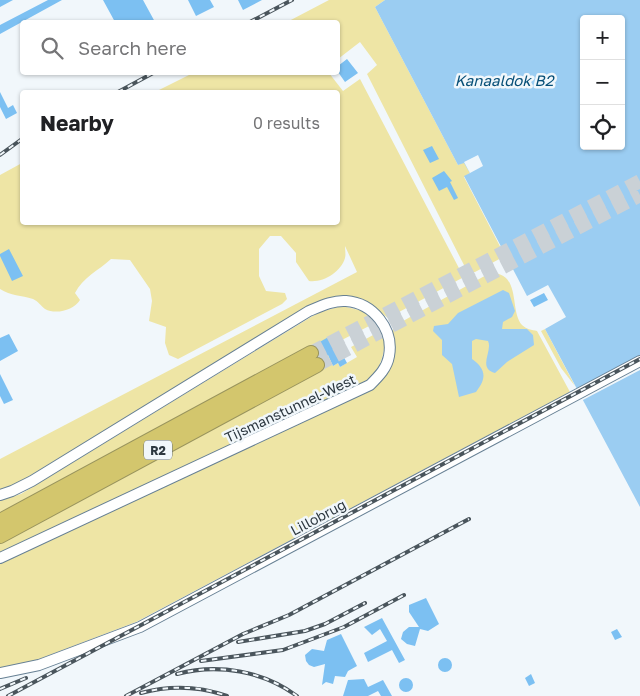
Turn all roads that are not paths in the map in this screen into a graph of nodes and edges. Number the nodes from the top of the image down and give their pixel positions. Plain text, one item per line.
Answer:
1 (640, 361) edge
2 (0, 495) edge
3 (0, 521) edge
4 (0, 536) edge
5 (0, 558) edge
6 (0, 674) edge

1 - 6 street, Lillobrug
2 - 5 street, Tijsmanstunnel-West
3 - 4 highway, R2

